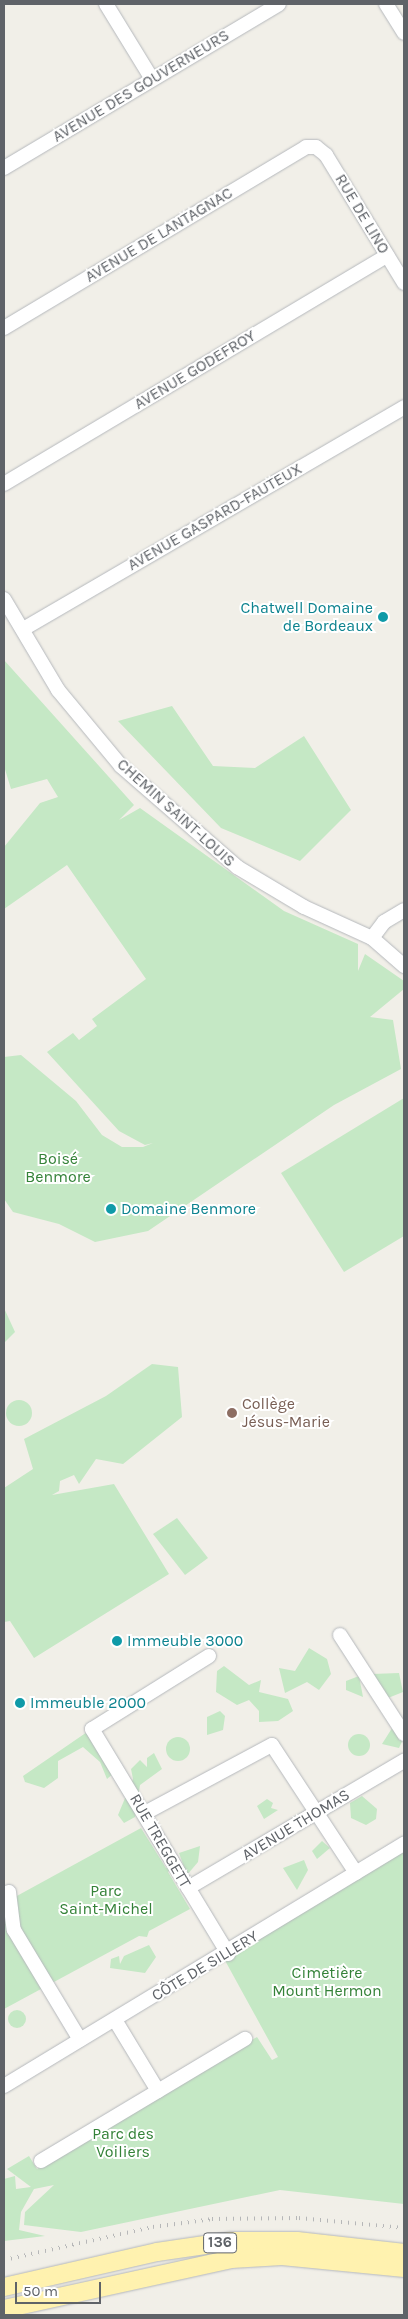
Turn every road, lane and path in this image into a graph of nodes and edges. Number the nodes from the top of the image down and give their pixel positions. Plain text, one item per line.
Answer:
1 (106, 4) edge
2 (279, 4) edge
3 (386, 4) edge
4 (404, 33) edge
5 (152, 79) junction
6 (316, 147) joint
7 (4, 168) edge
8 (387, 256) junction
9 (404, 283) edge
10 (4, 328) edge
11 (404, 407) edge
12 (4, 484) edge
13 (4, 599) edge
14 (25, 628) junction
15 (404, 910) edge
16 (372, 938) junction
17 (404, 966) edge
18 (340, 1635) dead end
19 (209, 1656) dead end
20 (404, 1734) edge
21 (404, 1760) edge
22 (145, 1813) junction
23 (316, 1813) junction
24 (404, 1844) edge
25 (356, 1873) junction
26 (188, 1888) junction
27 (9, 1892) dead end
28 (228, 1954) junction
29 (115, 2020) junction
30 (245, 2039) dead end
31 (80, 2040) junction
32 (4, 2086) edge
33 (158, 2091) junction
34 (41, 2161) dead end
35 (404, 2252) edge
36 (404, 2268) edge
37 (4, 2287) edge
38 (4, 2308) edge

1 - 5 street
2 - 5 street, AVENUE DES GOUVERNEURS
3 - 4 street
5 - 7 street, AVENUE DES GOUVERNEURS
6 - 8 street, RUE DE LINO
6 - 10 street, AVENUE DE LANTAGNAC
8 - 9 street, RUE DE LINO
8 - 12 street, AVENUE GODEFROY
11 - 14 street, AVENUE GASPARD-FAUTEUX
13 - 14 street, CHEMIN SAINT-LOUIS
14 - 16 street, CHEMIN SAINT-LOUIS
15 - 16 street
16 - 17 street, CHEMIN SAINT-LOUIS
18 - 20 street
19 - 22 street, RUE TREGGETT
21 - 23 street, AVENUE THOMAS
22 - 23 street
22 - 26 street, RUE TREGGETT
23 - 25 street
23 - 26 street, AVENUE THOMAS
24 - 25 street, CÔTE DE SILLERY
25 - 28 street, CÔTE DE SILLERY
26 - 28 street, RUE TREGGETT
27 - 31 street
28 - 29 street, CÔTE DE SILLERY
29 - 31 street, CÔTE DE SILLERY
29 - 33 street
30 - 33 street
31 - 32 street, CÔTE DE SILLERY
33 - 34 street
35 - 37 main road, 136
36 - 38 main road, 136

